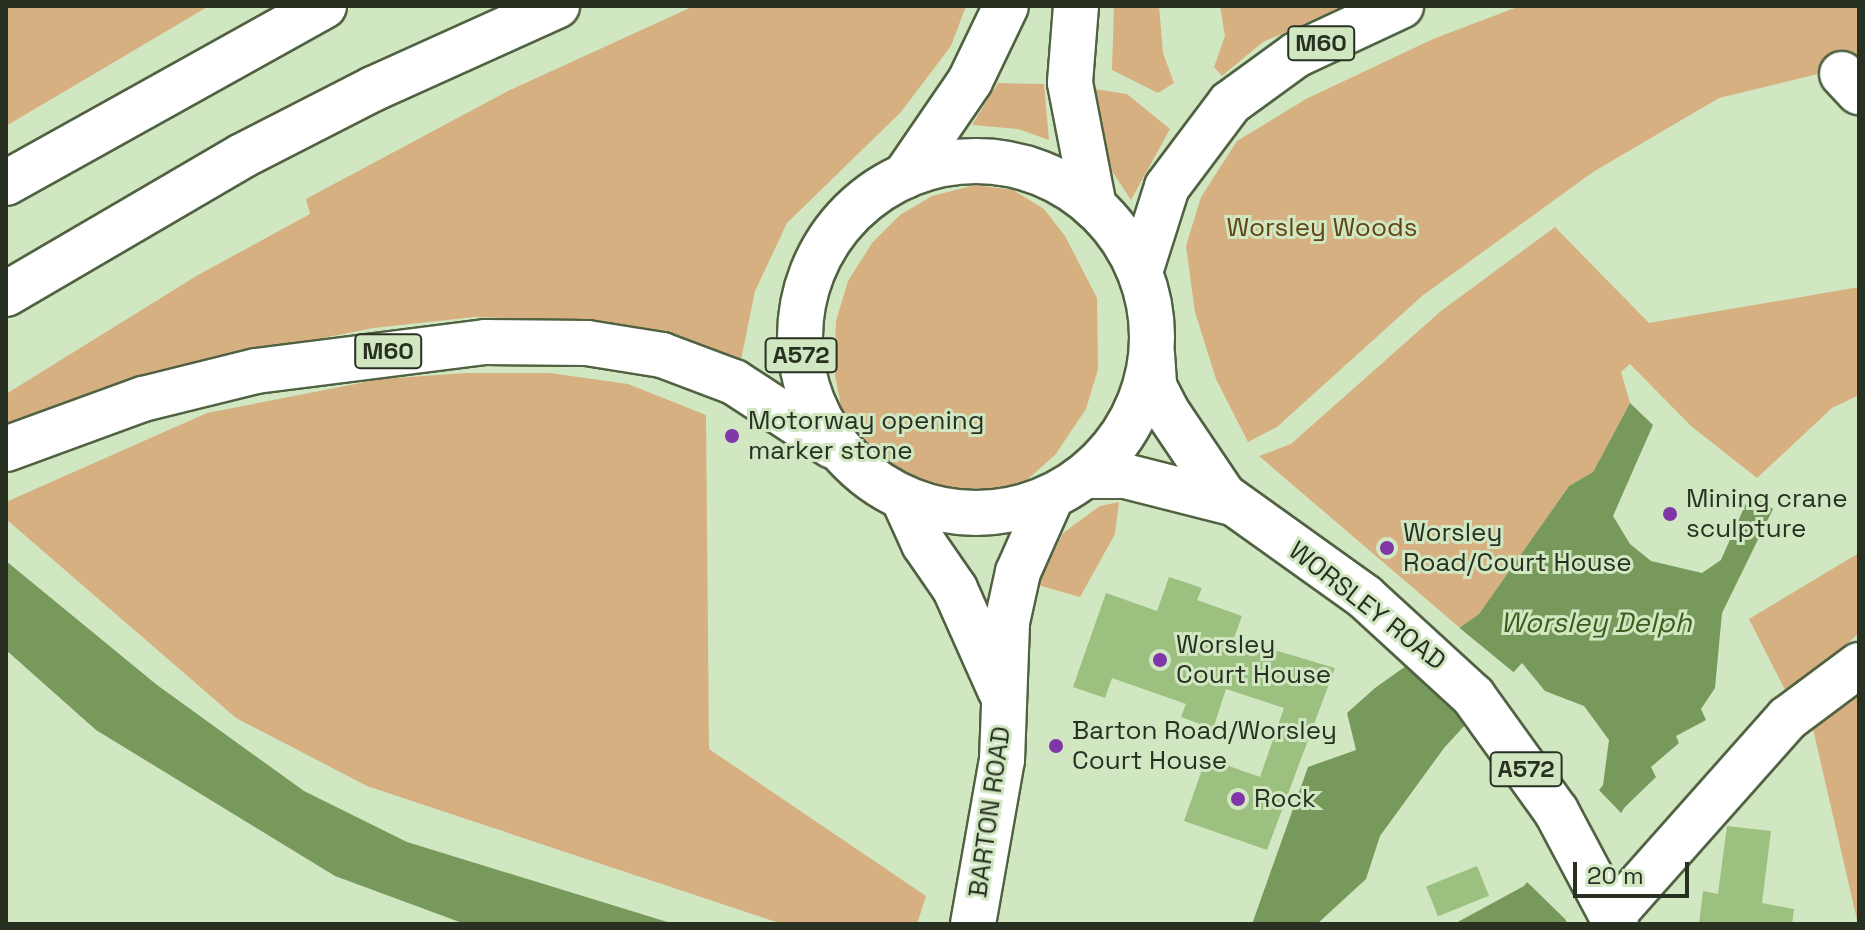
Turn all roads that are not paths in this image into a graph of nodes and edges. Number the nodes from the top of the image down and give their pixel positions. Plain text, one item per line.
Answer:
1 (324, 6) edge
2 (557, 6) edge
3 (1006, 6) edge
4 (1076, 6) edge
5 (1401, 6) edge
6 (1859, 70) edge
7 (1859, 92) edge
8 (905, 176) junction
9 (6, 183) edge
10 (1094, 207) junction
11 (1140, 272) junction
12 (6, 294) edge
13 (1152, 354) junction
14 (6, 449) edge
15 (861, 471) junction
16 (1068, 487) junction
17 (903, 498) junction
18 (1232, 503) junction
19 (1859, 665) edge
20 (1004, 700) junction
21 (1607, 907) edge
22 (973, 924) edge

1 - 9 main road
2 - 12 main road
3 - 8 main road, A572
4 - 10 main road, A572
5 - 11 main road, M60
6 - 7 main road
8 - 10 main road, A572
8 - 15 main road, A572
10 - 11 main road, A572
11 - 13 main road, A572
13 - 16 main road, A572
13 - 18 main road, WORSLEY ROAD / A572
14 - 15 main road, M60
15 - 17 main road, A572
16 - 17 main road, A572
16 - 18 main road, WORSLEY ROAD / A572
16 - 20 main road, BARTON ROAD
17 - 20 main road, BARTON ROAD
18 - 21 main road, WORSLEY ROAD / A572
19 - 21 main road
20 - 22 main road, BARTON ROAD

